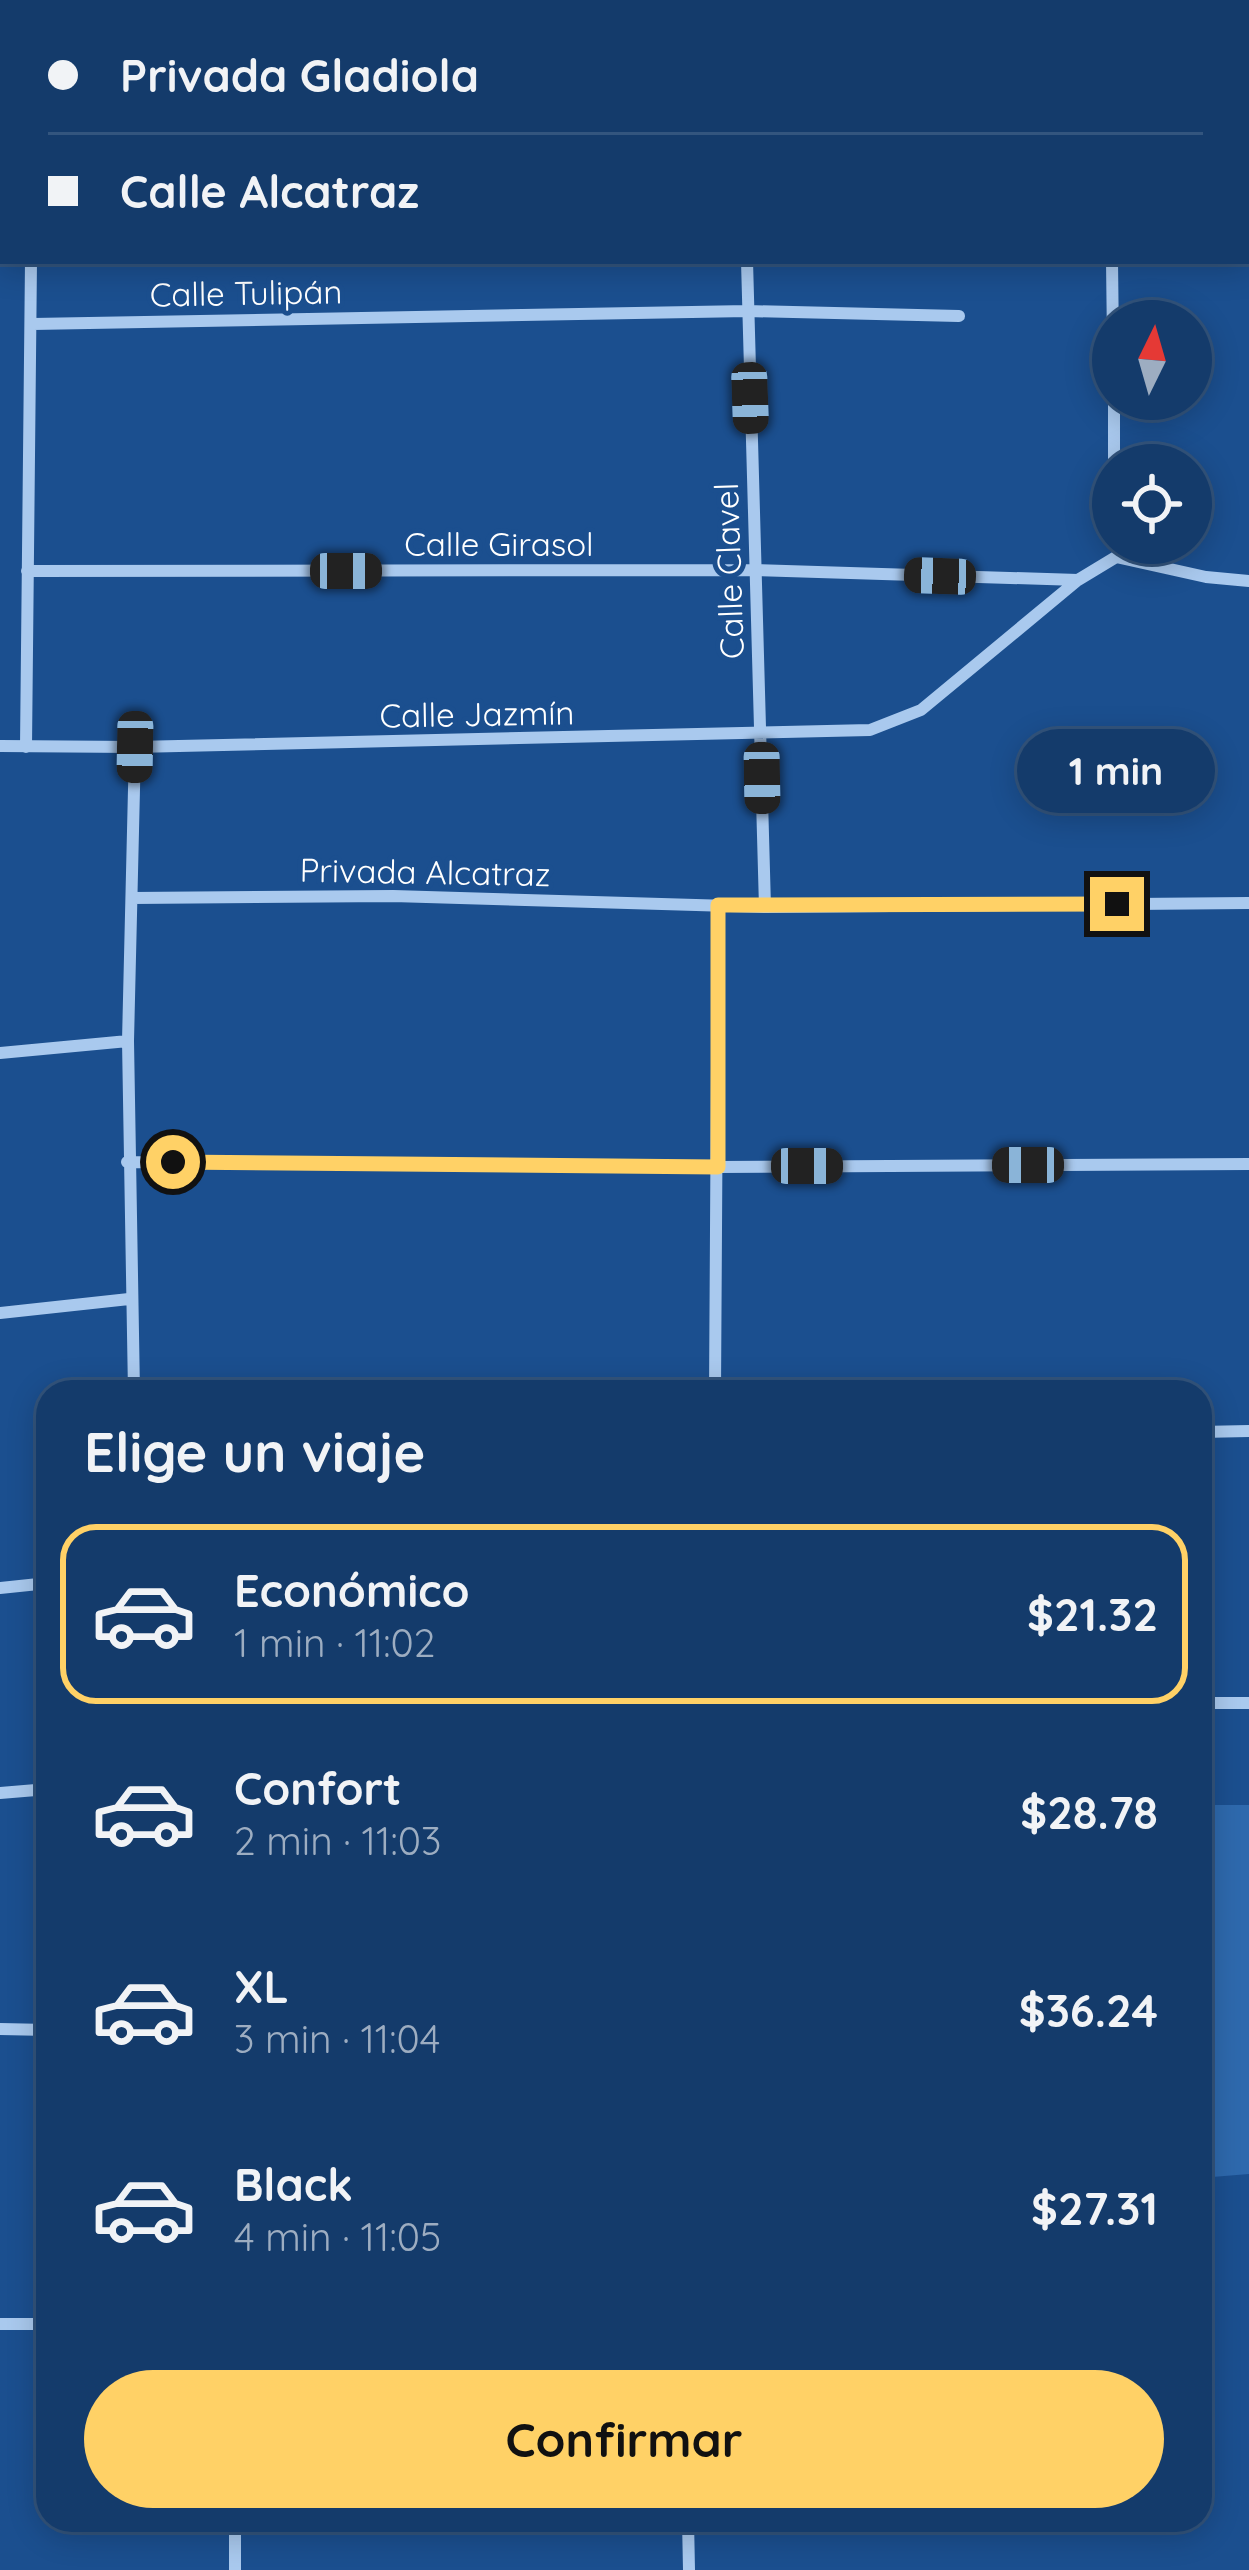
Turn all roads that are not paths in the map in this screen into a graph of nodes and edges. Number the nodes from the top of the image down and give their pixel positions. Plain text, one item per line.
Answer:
1 (31, 264) edge
2 (747, 264) edge
3 (1112, 264) edge
4 (1112, 300) edge
5 (748, 311) junction
6 (959, 316) dead end
7 (33, 324) junction
8 (1098, 564) edge
9 (1162, 564) edge
10 (755, 570) junction
11 (27, 572) junction
12 (1078, 580) junction
13 (1249, 581) edge
14 (762, 735) junction
15 (0, 746) edge
16 (26, 746) junction
17 (135, 747) junction
18 (132, 898) junction
19 (1249, 903) edge
20 (718, 905) junction
21 (765, 907) junction
22 (128, 1041) junction
23 (0, 1053) edge
24 (128, 1162) junction
25 (1249, 1164) edge
26 (718, 1167) junction
27 (129, 1299) junction
28 (0, 1312) edge
29 (133, 1380) edge
30 (715, 1380) edge
31 (1249, 1431) edge
32 (1212, 1432) edge
33 (36, 1584) edge
34 (0, 1588) edge
35 (1212, 1703) edge
36 (1249, 1703) edge
37 (36, 1791) edge
38 (0, 1793) edge
39 (0, 2029) edge
40 (36, 2030) edge
41 (0, 2324) edge
42 (36, 2324) edge
43 (236, 2532) edge
44 (688, 2532) edge
45 (236, 2570) edge
46 (688, 2570) edge

1 - 7 street
2 - 5 street, Calle Clavel
3 - 4 street
5 - 6 street, Calle Tulipán
5 - 7 street, Calle Tulipán
5 - 10 street, Calle Clavel
7 - 11 street
8 - 12 street, Calle Jazmín
9 - 13 street
10 - 11 street, Calle Girasol
10 - 12 street, Calle Girasol
10 - 14 street, Calle Clavel
11 - 16 street
12 - 14 street, Calle Jazmín
14 - 17 street, Calle Jazmín
14 - 21 street, Calle Clavel
15 - 16 street, Calle Jazmín
16 - 17 street, Calle Jazmín
17 - 18 street
18 - 20 street, Privada Alcatraz
18 - 22 street
19 - 21 street, Privada Alcatraz
20 - 21 street, Privada Alcatraz
20 - 26 street
22 - 23 street
22 - 24 street
24 - 26 street
24 - 27 street
25 - 26 street
26 - 30 street
27 - 28 street
27 - 29 street
31 - 32 street
33 - 34 street
35 - 36 street
37 - 38 street
39 - 40 street
41 - 42 street
43 - 45 street
44 - 46 street

